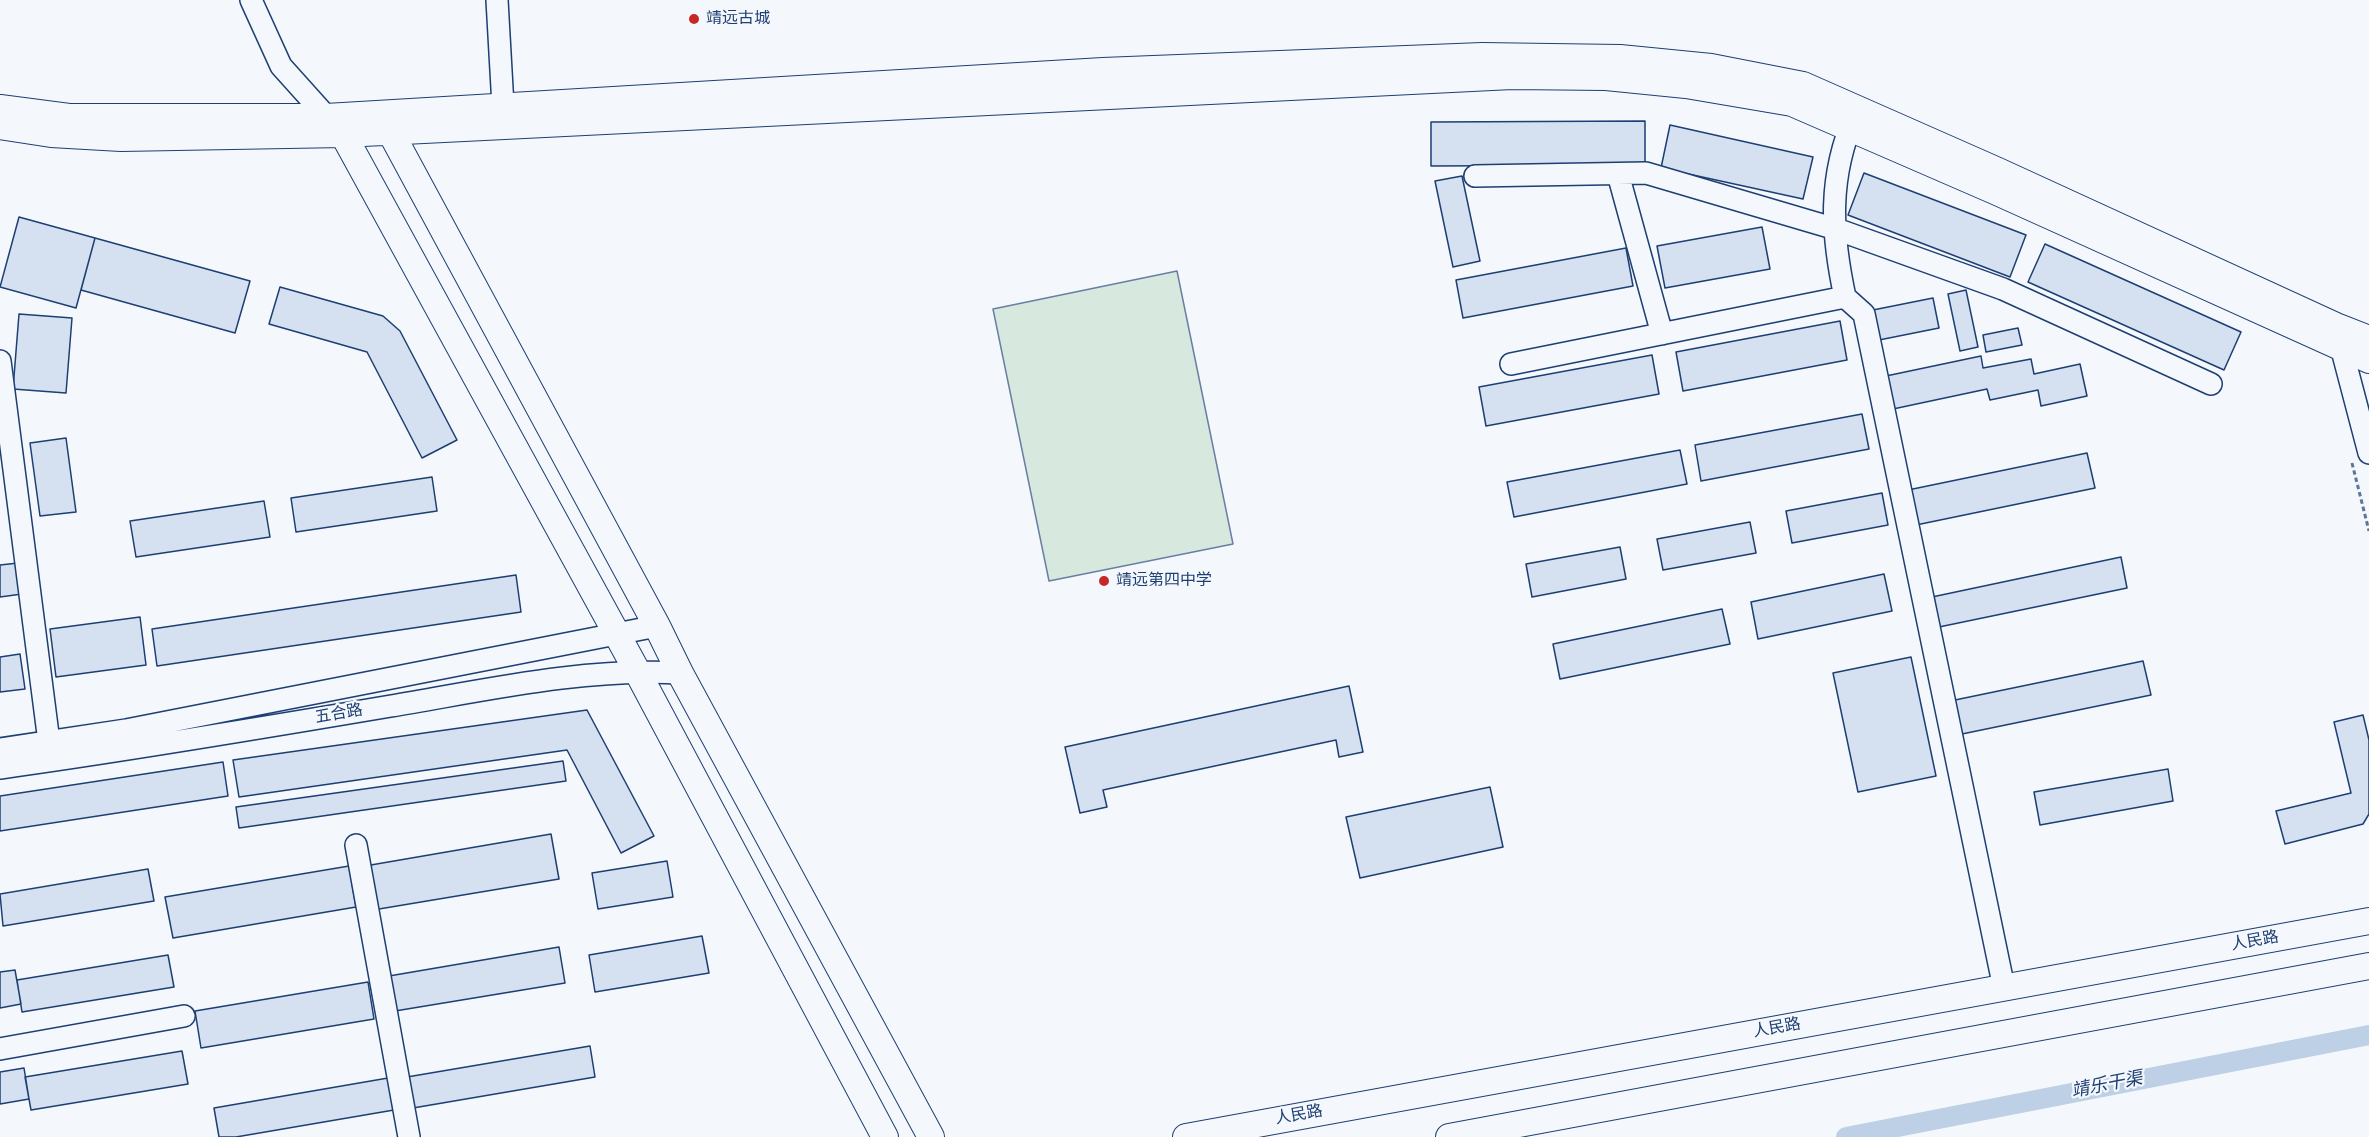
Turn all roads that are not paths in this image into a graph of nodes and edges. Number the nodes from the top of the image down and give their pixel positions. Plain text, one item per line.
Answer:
1 (251, 0) edge
2 (497, 0) edge
3 (503, 106) junction
4 (0, 108) edge
5 (1854, 119) junction
6 (386, 122) junction
7 (334, 125) junction
8 (0, 126) edge
9 (1618, 174) junction
10 (1475, 176) dead end
11 (1836, 229) junction
12 (1845, 297) junction
13 (1662, 334) junction
14 (2339, 338) junction
15 (2369, 340) edge
16 (2369, 360) edge
17 (0, 361) edge
18 (1511, 364) dead end
19 (2211, 384) dead end
20 (2369, 453) edge
21 (657, 626) junction
22 (615, 634) junction
23 (637, 671) junction
24 (680, 673) junction
25 (49, 742) junction
26 (0, 749) edge
27 (0, 768) edge
28 (356, 845) dead end
29 (2369, 921) edge
30 (2369, 966) edge
31 (2004, 988) junction
32 (184, 1016) dead end
33 (0, 1049) edge
34 (409, 1137) edge
35 (885, 1137) edge
36 (931, 1137) edge
37 (1186, 1137) edge
38 (1449, 1137) edge

1 - 7 street
2 - 3 street
3 - 5 main road
3 - 6 main road
4 - 7 main road
5 - 6 main road
5 - 11 street
5 - 14 main road
6 - 7 main road
6 - 21 main road
7 - 8 main road
7 - 22 main road
9 - 10 street
9 - 11 street
9 - 13 street
11 - 12 street
11 - 19 street
12 - 13 street
12 - 31 street
13 - 18 street
14 - 15 main road
14 - 16 main road
14 - 20 street
17 - 25 street
21 - 22 street, 五合路
21 - 24 main road
22 - 23 main road
22 - 25 street, 五合路
23 - 24 street, 五合路
23 - 27 street, 五合路
23 - 35 main road
24 - 36 main road
25 - 26 street, 五合路
28 - 34 street
29 - 31 main road, 人民路
30 - 38 main road
31 - 37 main road, 人民路
32 - 33 street

